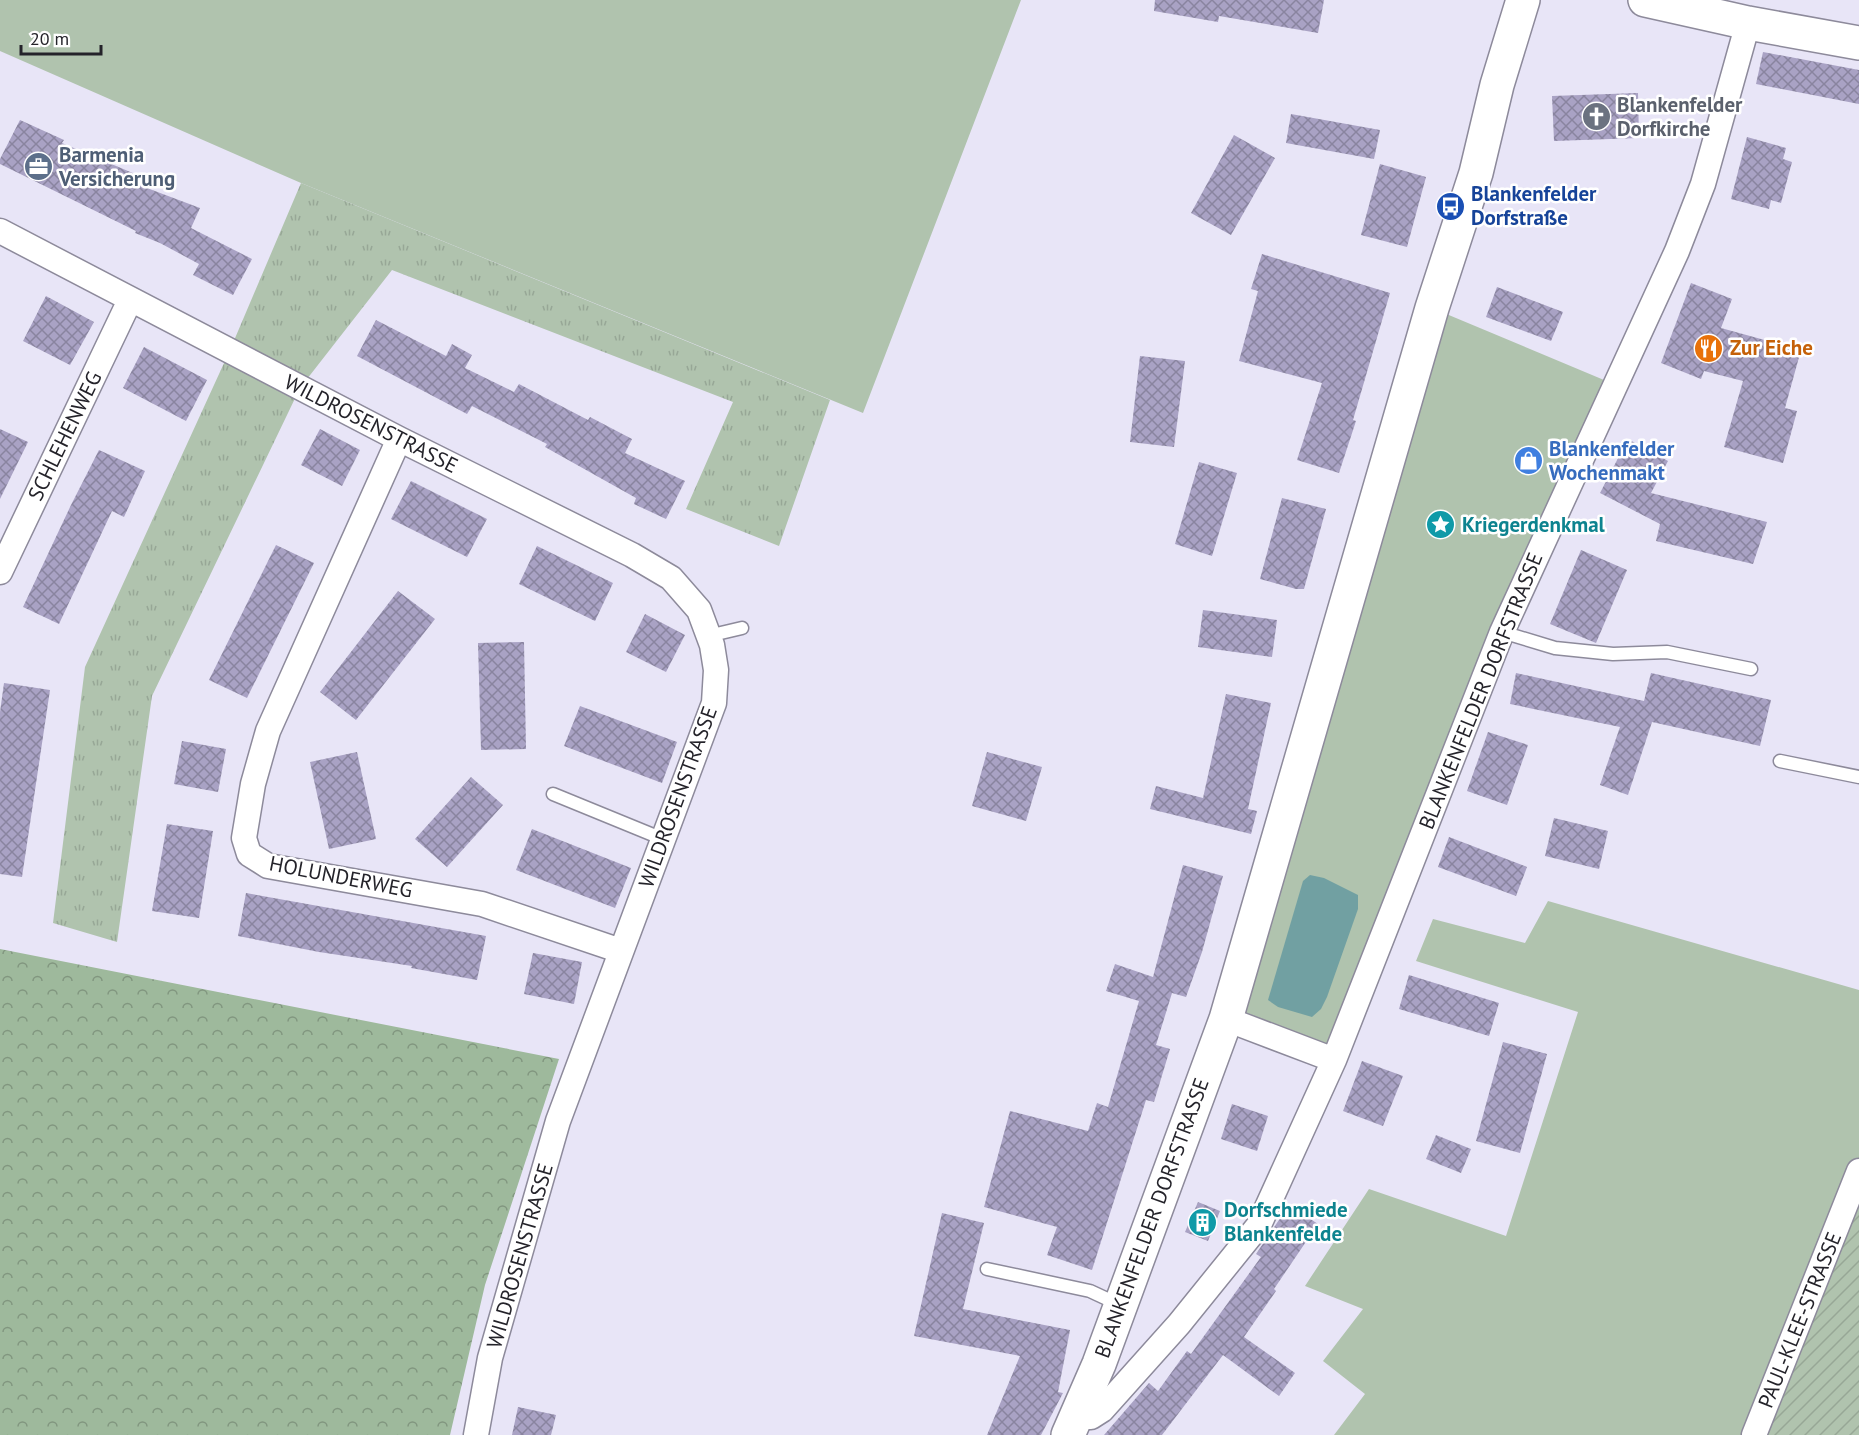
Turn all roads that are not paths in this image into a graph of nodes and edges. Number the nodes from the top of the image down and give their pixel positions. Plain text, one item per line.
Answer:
1 (1523, 0) edge
2 (1645, 0) edge
3 (1748, 23) junction
4 (1859, 44) edge
5 (0, 231) edge
6 (130, 300) junction
7 (399, 439) junction
8 (0, 572) edge
9 (742, 628) dead end
10 (1502, 632) junction
11 (708, 636) junction
12 (1751, 669) dead end
13 (1780, 761) dead end
14 (1859, 777) edge
15 (553, 794) dead end
16 (663, 839) junction
17 (621, 951) junction
18 (1226, 1019) junction
19 (1334, 1060) junction
20 (1859, 1171) edge
21 (987, 1269) dead end
22 (1121, 1305) junction
23 (1072, 1426) edge
24 (476, 1435) edge
25 (1754, 1435) edge

1 - 18 main road, BLANKENFELDER DORFSTRASSE
2 - 3 main road
3 - 4 main road
3 - 10 street, BLANKENFELDER DORFSTRASSE
5 - 6 street, WILDROSENSTRASSE
6 - 7 street, WILDROSENSTRASSE
6 - 8 street, SCHLEHENWEG
7 - 11 street, WILDROSENSTRASSE
7 - 17 street, HOLUNDERWEG
9 - 11 lane
10 - 12 lane
10 - 19 street, BLANKENFELDER DORFSTRASSE
11 - 16 street, WILDROSENSTRASSE
13 - 14 lane
15 - 16 lane
16 - 17 street, WILDROSENSTRASSE
17 - 24 street, WILDROSENSTRASSE
18 - 19 street
18 - 22 main road, BLANKENFELDER DORFSTRASSE
19 - 23 street, BLANKENFELDER DORFSTRASSE
20 - 25 street, PAUL-KLEE-STRASSE
21 - 22 lane
22 - 23 main road, BLANKENFELDER DORFSTRASSE

